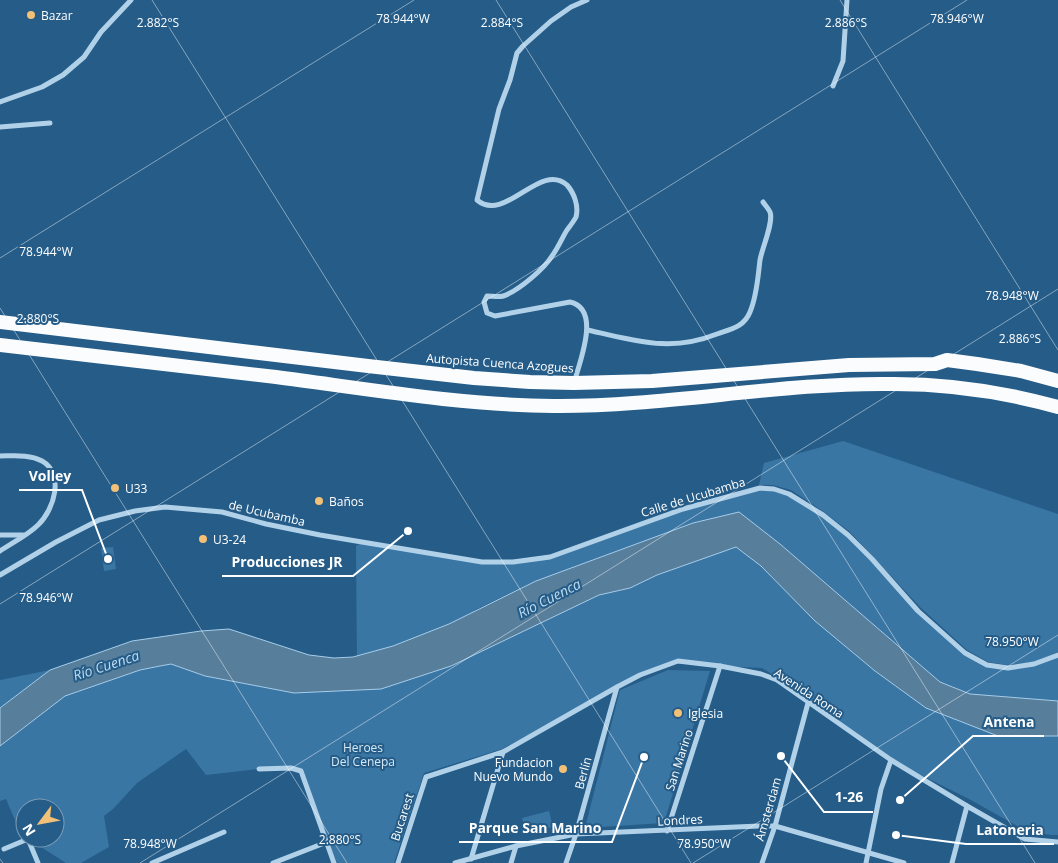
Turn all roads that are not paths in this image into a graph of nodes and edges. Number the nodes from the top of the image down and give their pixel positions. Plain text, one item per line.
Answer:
1 (131, 0) edge
2 (587, 0) edge
3 (847, 0) edge
4 (833, 86) dead end
5 (0, 102) edge
6 (50, 122) dead end
7 (0, 127) edge
8 (763, 202) dead end
9 (0, 322) edge
10 (587, 330) junction
11 (0, 345) edge
12 (1058, 381) edge
13 (574, 383) junction
14 (1058, 407) edge
15 (0, 456) edge
16 (0, 535) edge
17 (23, 535) junction
18 (0, 551) edge
19 (482, 562) joint
20 (0, 575) edge
21 (1058, 655) edge
22 (720, 666) junction
23 (617, 687) junction
24 (808, 703) junction
25 (503, 752) junction
26 (891, 760) junction
27 (259, 769) dead end
28 (426, 776) joint
29 (967, 806) junction
30 (775, 826) junction
31 (667, 831) junction
32 (224, 832) dead end
33 (576, 834) junction
34 (327, 842) junction
35 (1058, 842) edge
36 (516, 846) junction
37 (4, 849) dead end
38 (869, 853) junction
39 (471, 859) junction
40 (38, 863) edge
41 (152, 863) edge
42 (273, 863) edge
43 (334, 863) edge
44 (398, 863) edge
45 (457, 863) edge
46 (511, 863) edge
47 (566, 863) edge
48 (762, 863) edge
49 (866, 863) edge
50 (904, 863) edge
51 (952, 863) edge

1 - 5 street
2 - 10 street
3 - 4 street
6 - 7 street
8 - 10 street
9 - 13 highway, Autopista Cuenca Azogues
10 - 13 street
11 - 14 highway
12 - 13 highway, Autopista Cuenca Azogues
15 - 17 street
16 - 17 street
17 - 18 street
19 - 20 street, de Ucubamba
19 - 21 street, Calle de Ucubamba
22 - 23 street, Avenida Roma
22 - 24 street, Avenida Roma
22 - 31 street, San Marino
23 - 25 street, Avenida Roma
23 - 33 street, Berlín
24 - 26 street, Avenida Roma
24 - 30 street, Ámsterdam
25 - 28 street, Avenida Roma
25 - 39 street
26 - 29 street, Avenida Roma
26 - 38 street
27 - 34 street
28 - 44 street, Bucarest
29 - 35 street, Avenida Roma
29 - 51 street
30 - 31 street, Londres
30 - 38 street, Londres
30 - 48 street, Ámsterdam
31 - 33 street, Londres
32 - 41 street
33 - 36 street, Londres
33 - 47 street, Berlín
34 - 42 street
34 - 43 street
36 - 39 street, Londres
36 - 46 street
37 - 40 street
38 - 49 street
38 - 50 street, Londres
39 - 45 street, Londres

